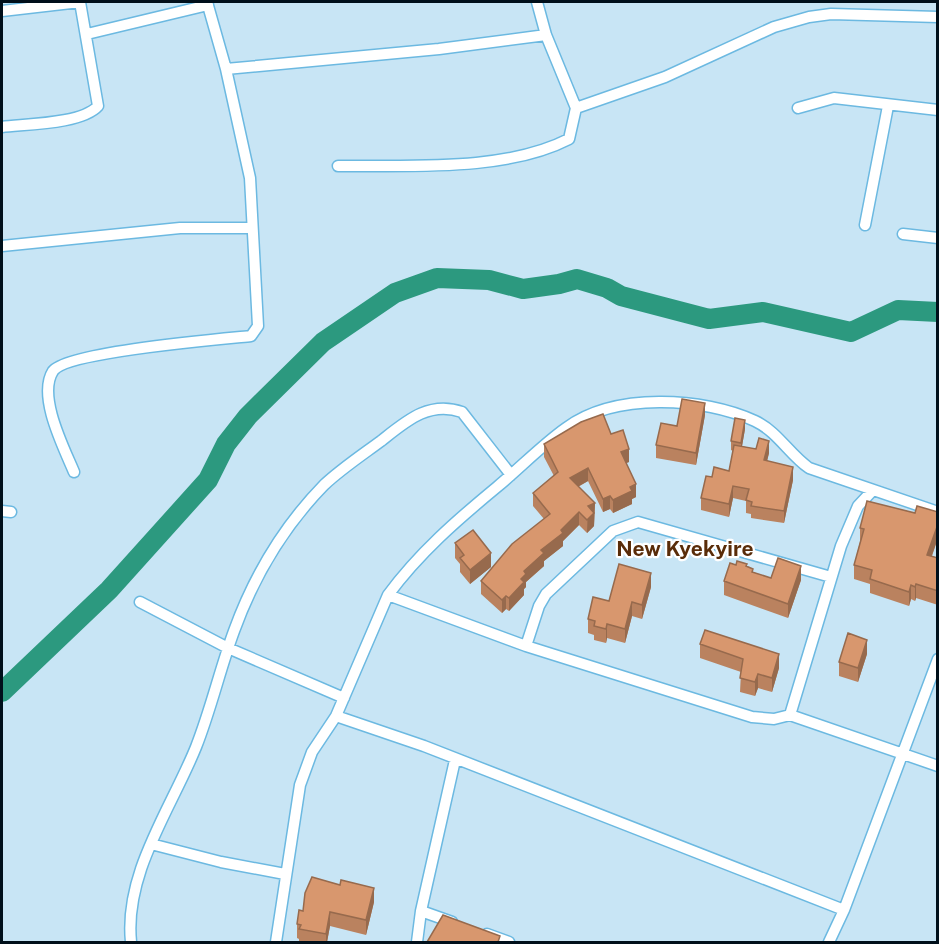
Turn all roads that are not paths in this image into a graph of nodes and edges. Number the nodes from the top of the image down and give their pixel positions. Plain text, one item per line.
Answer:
1 (80, 2) edge
2 (537, 2) edge
3 (208, 4) edge
4 (2, 11) edge
5 (938, 17) edge
6 (87, 34) junction
7 (546, 35) junction
8 (226, 69) junction
9 (888, 106) junction
10 (576, 108) junction
11 (798, 108) dead end
12 (938, 110) edge
13 (2, 127) edge
14 (338, 166) dead end
15 (865, 225) dead end
16 (252, 228) junction
17 (903, 234) dead end
18 (938, 238) edge
19 (2, 246) edge
20 (75, 472) dead end
21 (511, 475) junction
22 (873, 490) junction
23 (938, 512) edge
24 (831, 577) junction
25 (388, 595) junction
26 (140, 602) dead end
27 (526, 646) junction
28 (228, 648) junction
29 (938, 659) edge
30 (344, 698) junction
31 (790, 715) junction
32 (336, 716) junction
33 (901, 754) junction
34 (455, 760) junction
35 (938, 766) edge
36 (151, 844) junction
37 (285, 874) junction
38 (421, 910) junction
39 (844, 910) junction
40 (465, 927) edge
41 (476, 930) edge
42 (131, 942) edge
43 (276, 942) edge
44 (417, 942) edge
45 (509, 942) edge
46 (829, 942) edge

1 - 4 street
1 - 6 street
2 - 7 street
3 - 6 street
3 - 8 street
5 - 10 street
6 - 13 street
7 - 8 street
7 - 10 street
8 - 16 street
9 - 11 street
9 - 12 street
9 - 15 street
10 - 14 street
16 - 19 street
16 - 20 street
17 - 18 street
21 - 22 street
21 - 25 street
21 - 28 street
22 - 23 street
22 - 24 street
24 - 27 street
24 - 31 street
25 - 27 street
25 - 30 street
26 - 28 street
27 - 31 street
28 - 30 street
28 - 36 street
29 - 33 street
30 - 32 street
31 - 33 street
32 - 34 street
32 - 37 street
33 - 35 street
33 - 39 street
34 - 38 street
34 - 39 street
36 - 37 street
36 - 42 street
37 - 43 street
38 - 40 street
38 - 44 street
39 - 46 street
41 - 45 street

